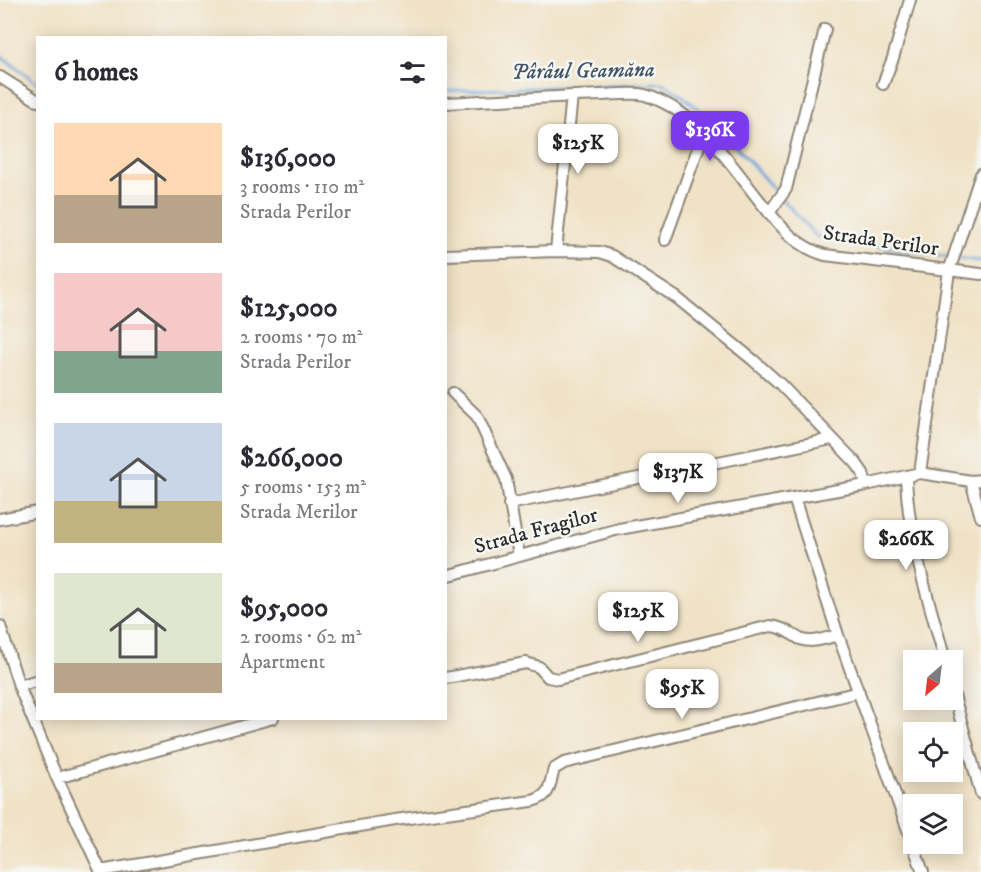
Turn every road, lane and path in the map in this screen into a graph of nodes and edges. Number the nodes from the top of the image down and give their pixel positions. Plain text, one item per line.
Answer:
1 (910, 0) edge
2 (825, 29) dead end
3 (0, 77) edge
4 (883, 84) dead end
5 (572, 96) junction
6 (36, 100) edge
7 (447, 103) edge
8 (704, 132) junction
9 (981, 174) edge
10 (769, 213) junction
11 (665, 240) dead end
12 (556, 251) junction
13 (447, 255) edge
14 (949, 271) junction
15 (981, 274) edge
16 (453, 393) dead end
17 (832, 439) junction
18 (920, 473) junction
19 (906, 477) junction
20 (976, 481) edge
21 (866, 485) junction
22 (794, 498) junction
23 (509, 504) junction
24 (36, 512) edge
25 (981, 517) edge
26 (0, 519) edge
27 (519, 556) junction
28 (447, 576) edge
29 (0, 626) edge
30 (838, 635) junction
31 (942, 650) edge
32 (447, 678) edge
33 (36, 681) edge
34 (19, 686) junction
35 (859, 692) junction
36 (958, 710) edge
37 (266, 720) edge
38 (57, 778) junction
39 (981, 794) edge
40 (101, 871) edge
41 (923, 872) edge

1 - 4 street
2 - 10 street
3 - 6 street
5 - 7 street, Strada Perilor
5 - 8 street, Strada Perilor
5 - 12 street
8 - 10 street, Strada Perilor
8 - 11 street
9 - 14 street
10 - 14 street, Strada Perilor
12 - 13 street
12 - 17 street
14 - 15 street, Strada Perilor
14 - 18 street
16 - 23 street
17 - 21 street
17 - 23 street
18 - 19 street, Strada Fragilor
18 - 20 street
19 - 21 street, Strada Fragilor
19 - 31 street
20 - 25 street
21 - 22 street, Strada Fragilor
22 - 27 street, Strada Fragilor
22 - 30 street
23 - 27 street
24 - 26 street
27 - 28 street, Strada Fragilor
29 - 34 street
30 - 32 street
30 - 35 street
33 - 34 street
34 - 38 street
35 - 40 street
35 - 41 street
36 - 39 street
37 - 38 street
38 - 40 street

